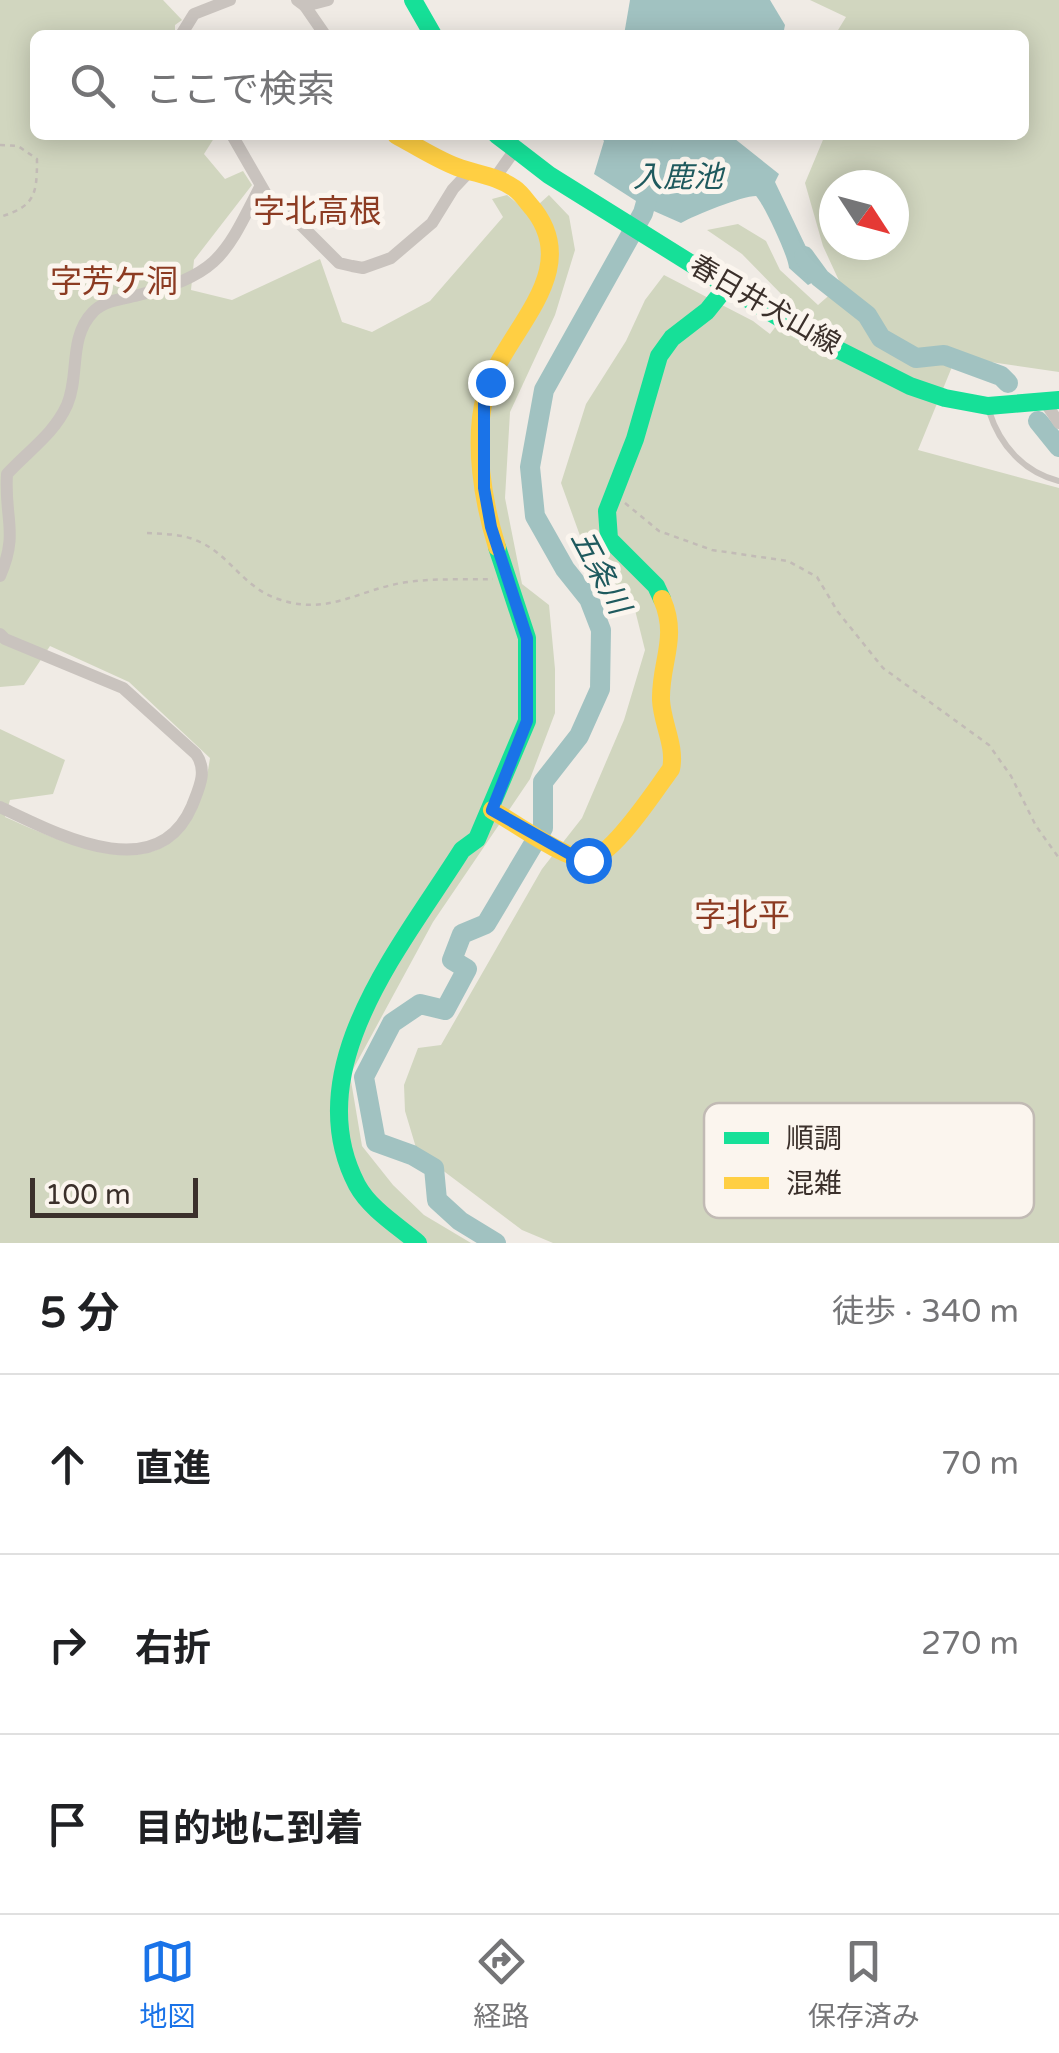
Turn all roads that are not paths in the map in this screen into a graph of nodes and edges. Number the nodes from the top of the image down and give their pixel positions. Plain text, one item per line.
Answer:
1 (230, 0) edge
2 (328, 0) edge
3 (413, 0) edge
4 (301, 3) edge
5 (183, 30) edge
6 (321, 30) edge
7 (430, 30) edge
8 (235, 140) edge
9 (406, 140) edge
10 (502, 140) edge
11 (514, 151) junction
12 (470, 172) junction
13 (495, 178) junction
14 (260, 186) junction
15 (727, 286) junction
16 (1052, 401) edge
17 (988, 406) junction
18 (1059, 422) edge
19 (1059, 480) edge
20 (0, 576) edge
21 (0, 634) edge
22 (0, 807) edge
23 (499, 814) junction
24 (418, 1243) edge

1 - 5 street
2 - 4 street
3 - 7 street
4 - 6 street
8 - 14 street
9 - 12 street
10 - 11 street, 春日井犬山線
11 - 13 street
11 - 15 street, 春日井犬山線
12 - 13 street
12 - 14 street
13 - 23 street
14 - 20 street
15 - 17 street, 春日井犬山線
15 - 23 street
16 - 17 street, 春日井犬山線
16 - 18 street
17 - 19 lane
21 - 22 street
23 - 24 street

